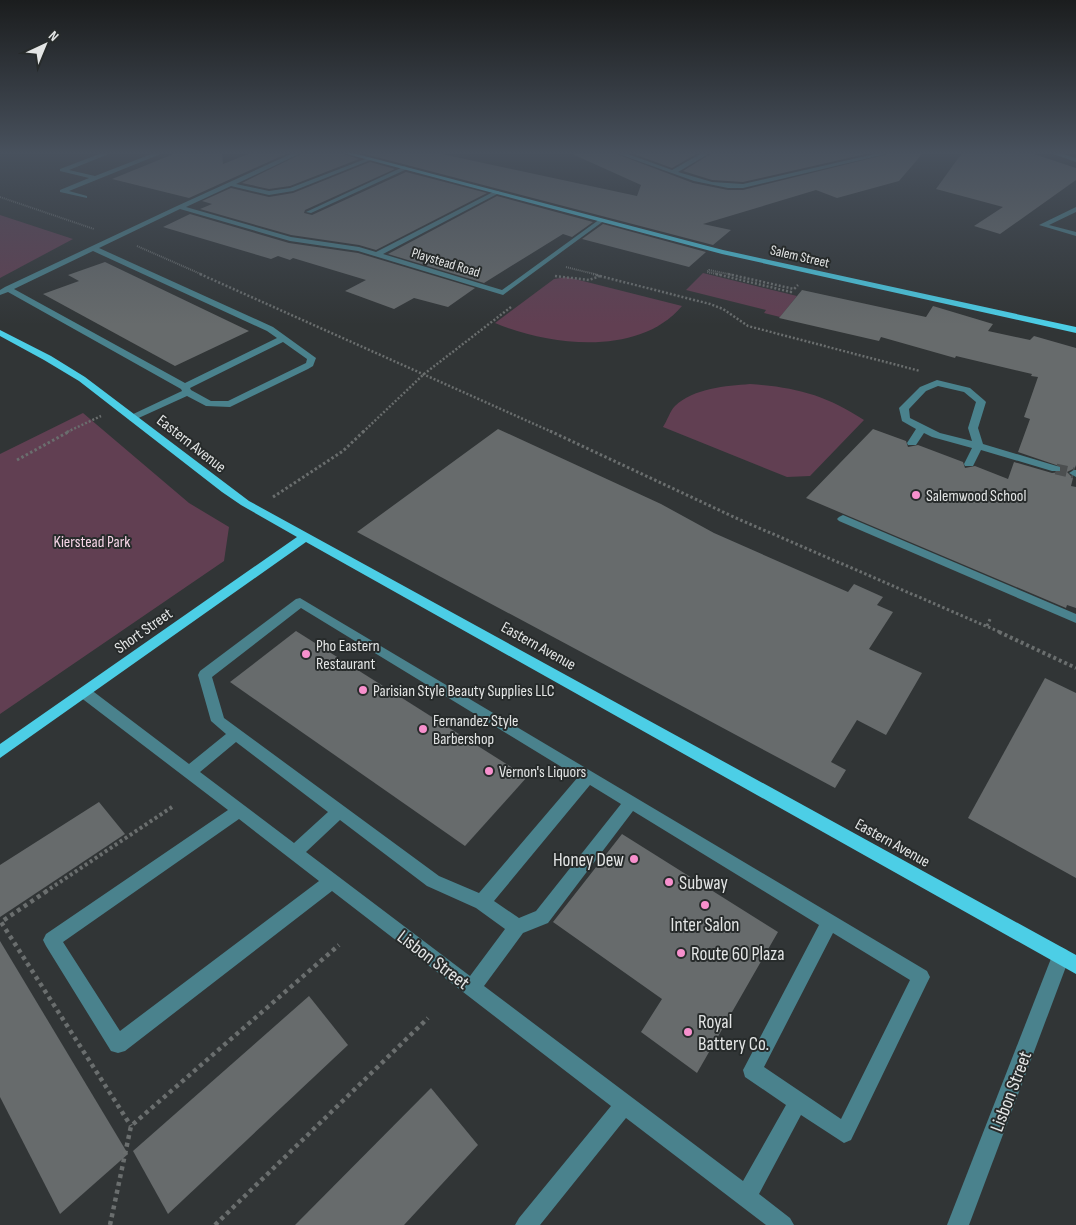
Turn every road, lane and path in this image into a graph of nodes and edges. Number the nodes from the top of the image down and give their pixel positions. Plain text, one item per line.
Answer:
1 (43, 210) edge
2 (172, 210) edge
3 (190, 210) edge
4 (313, 210) edge
5 (462, 210) edge
6 (565, 210) edge
7 (1074, 210) edge
8 (309, 212) dead end
9 (602, 220) junction
10 (1076, 234) edge
11 (115, 237) junction
12 (93, 248) junction
13 (377, 254) junction
14 (546, 261) junction
15 (600, 276) junction
16 (552, 277) dead end
17 (802, 280) dead end
18 (4, 291) edge
19 (789, 294) dead end
20 (518, 302) dead end
21 (1076, 330) edge
22 (0, 333) edge
23 (281, 339) junction
24 (424, 374) junction
25 (936, 384) junction
26 (186, 390) junction
27 (120, 408) junction
28 (132, 418) junction
29 (921, 429) junction
30 (912, 443) dead end
31 (978, 446) junction
32 (17, 460) dead end
33 (969, 464) dead end
34 (1056, 469) tunnel mouth
35 (255, 509) junction
36 (842, 521) dead end
37 (305, 537) junction
38 (991, 617) dead end
39 (1076, 619) edge
40 (987, 626) junction
41 (1076, 668) edge
42 (85, 692) junction
43 (236, 734) junction
44 (0, 752) edge
45 (189, 772) junction
46 (588, 776) junction
47 (631, 802) junction
48 (172, 807) dead end
49 (239, 810) junction
50 (339, 810) junction
51 (127, 837) dead end
52 (295, 852) junction
53 (332, 881) junction
54 (482, 902) junction
55 (830, 922) junction
56 (517, 927) junction
57 (339, 945) dead end
58 (1069, 960) edge
59 (472, 988) junction
60 (428, 1018) dead end
61 (798, 1102) junction
62 (625, 1104) junction
63 (746, 1196) junction
64 (776, 1223) edge
65 (110, 1225) edge
66 (215, 1225) edge
67 (526, 1225) edge
68 (958, 1225) edge

1 - 11 path
2 - 11 street
3 - 13 street, Playstead Road
4 - 8 street
5 - 13 street
6 - 9 main road, Salem Street
7 - 10 street
9 - 14 street
9 - 21 main road, Salem Street
11 - 12 street
11 - 24 path
12 - 18 street
12 - 23 street
13 - 14 street, Playstead Road
14 - 15 path
15 - 16 path
15 - 25 path
17 - 19 path
18 - 26 street
20 - 24 path
22 - 27 main road, Eastern Avenue
23 - 26 street
23 - 26 street
24 - 35 path
24 - 40 path
25 - 29 street
25 - 31 street
26 - 28 street
27 - 28 main road, Eastern Avenue
27 - 32 path
28 - 35 main road, Eastern Avenue
29 - 30 street
29 - 31 street
31 - 33 street
31 - 34 street
35 - 37 main road, Eastern Avenue
36 - 39 street
37 - 42 main road, Short Street
37 - 58 main road, Eastern Avenue
38 - 40 path
40 - 41 path
42 - 44 main road, Short Street
42 - 45 street, Lisbon Street
43 - 45 street
43 - 46 street
43 - 50 street
45 - 49 street, Lisbon Street
46 - 47 street
46 - 54 street
47 - 55 street
47 - 56 street
48 - 51 path
49 - 52 street, Lisbon Street
49 - 53 street
50 - 52 street
50 - 54 street
52 - 53 street, Lisbon Street
53 - 59 street, Lisbon Street
54 - 56 street
55 - 61 street
55 - 61 street
56 - 59 street
57 - 65 path
58 - 68 street, Lisbon Street
59 - 62 street, Lisbon Street
60 - 66 path
61 - 63 street
62 - 63 street, Lisbon Street
62 - 67 street
63 - 64 street, Lisbon Street

